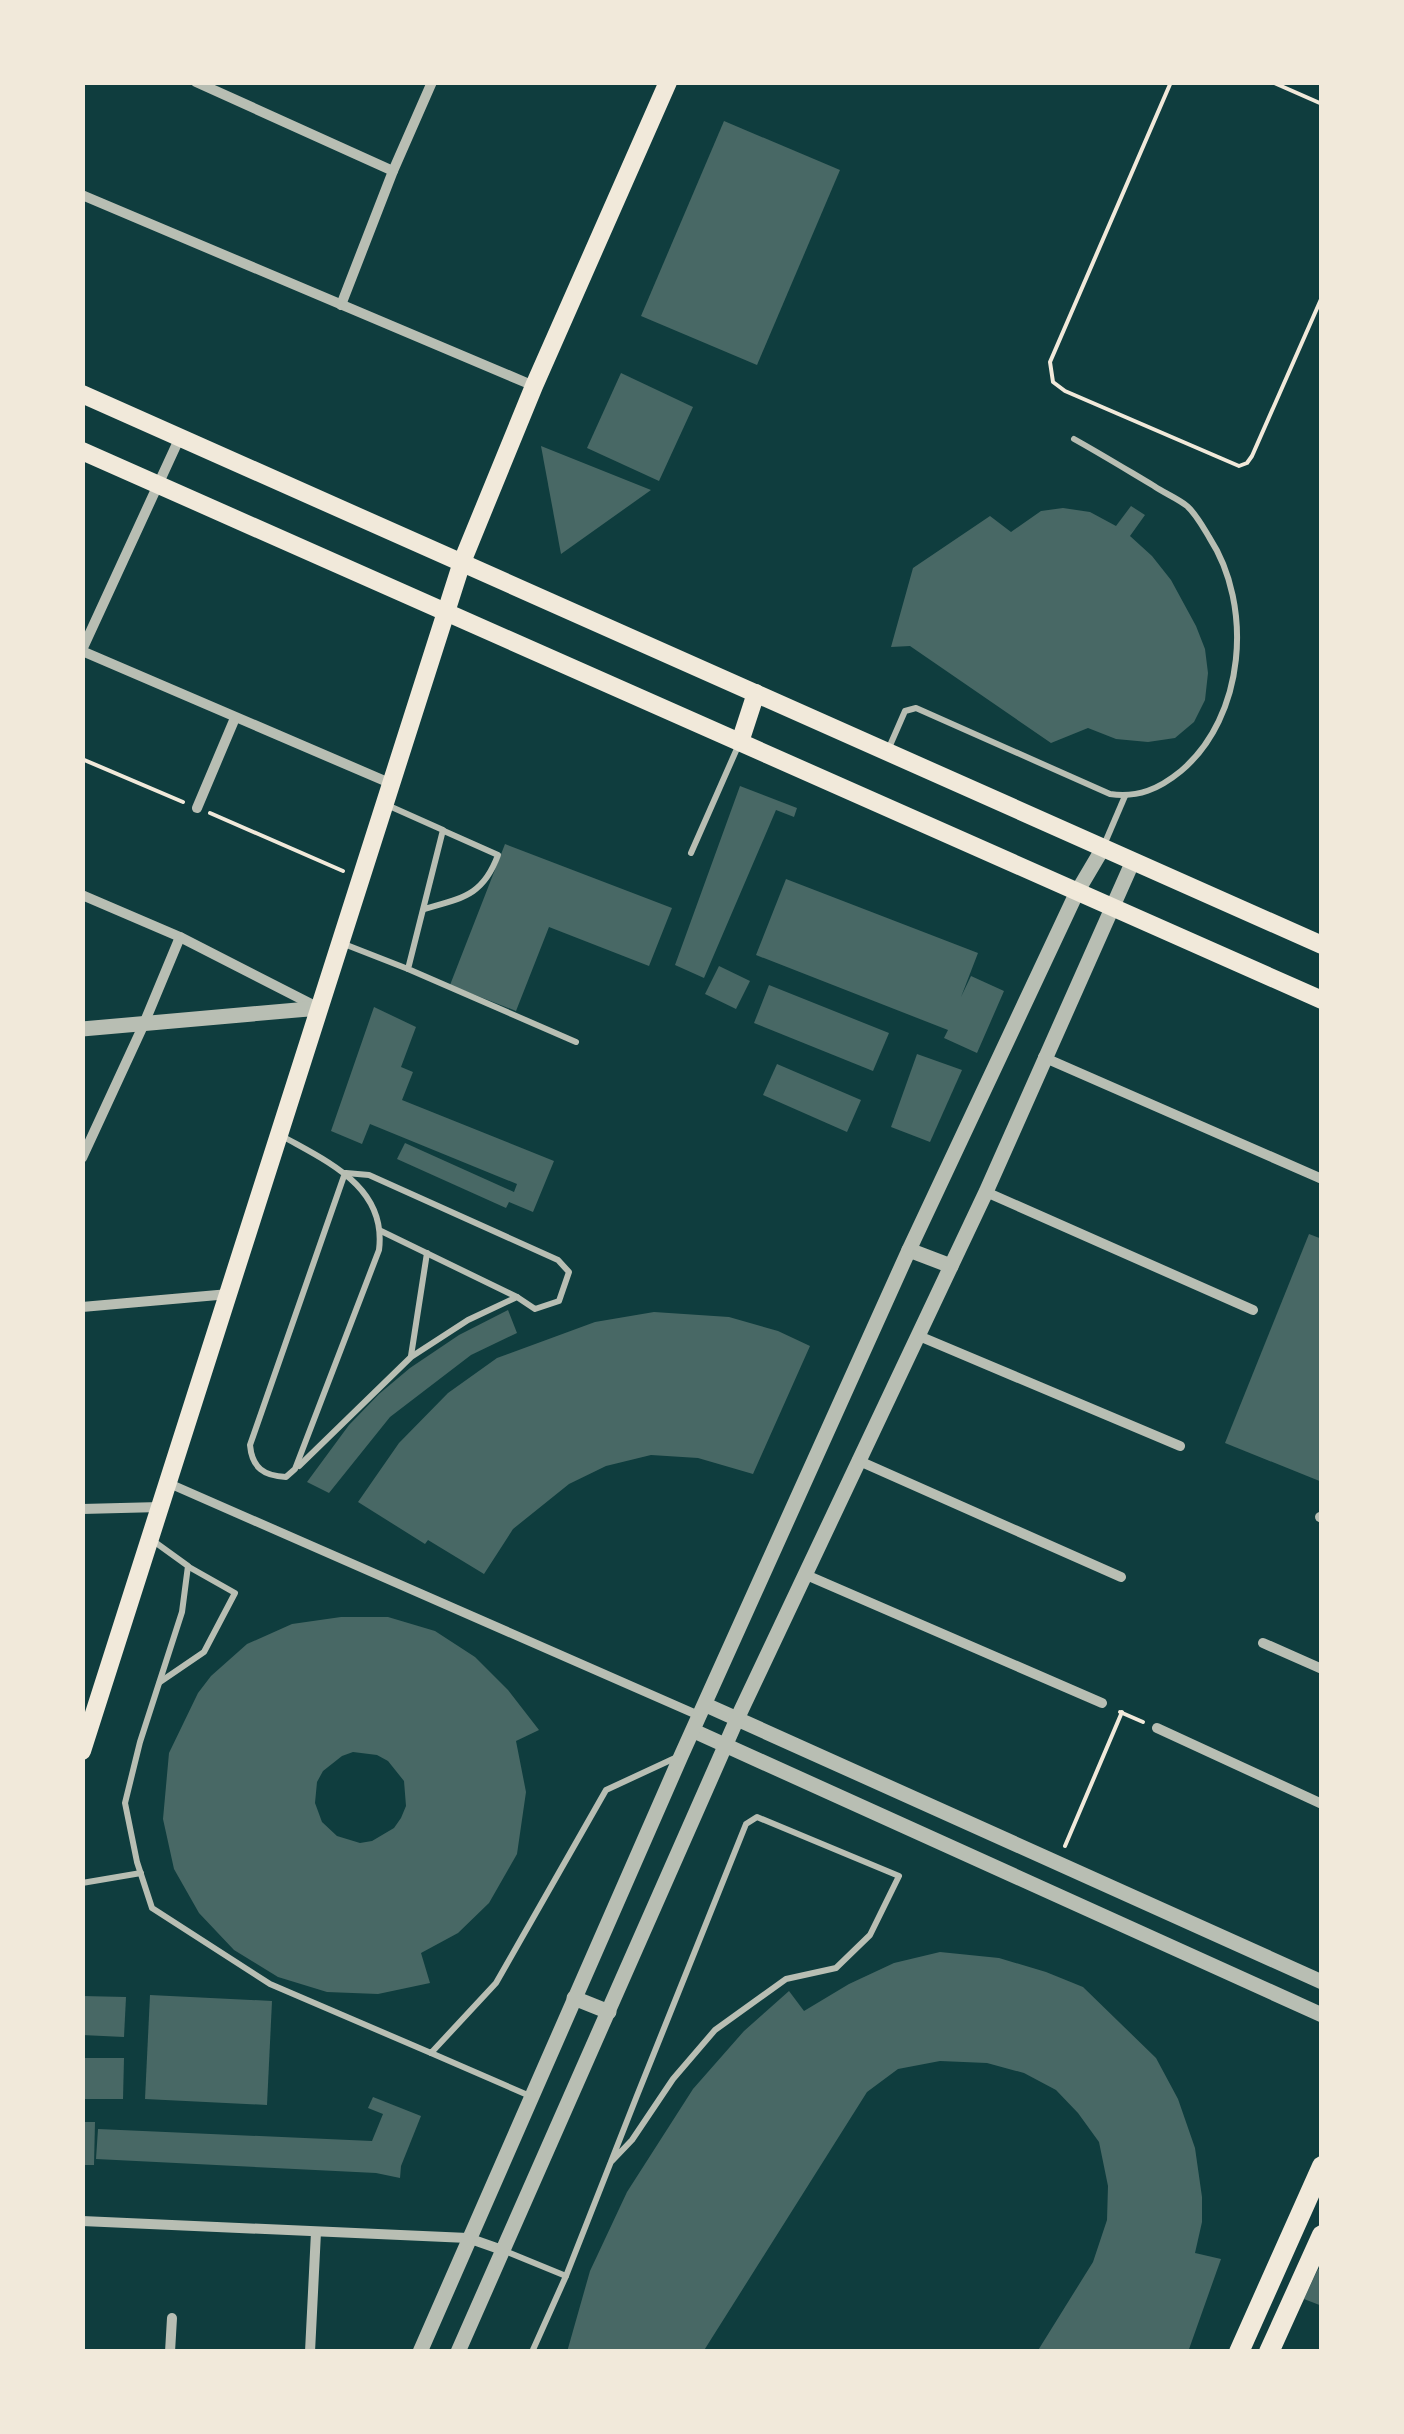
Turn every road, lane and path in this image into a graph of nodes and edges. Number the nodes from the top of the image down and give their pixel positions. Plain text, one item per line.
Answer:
1 (196, 82) edge
2 (432, 82) edge
3 (668, 82) edge
4 (1171, 82) edge
5 (1272, 82) edge
6 (1322, 104) edge
7 (392, 171) junction
8 (82, 195) edge
9 (1322, 297) edge
10 (341, 305) junction
11 (534, 386) junction
12 (82, 394) edge
13 (180, 437) junction
14 (1074, 438) dead end
15 (82, 451) edge
16 (160, 485) junction
17 (462, 562) junction
18 (447, 612) junction
19 (82, 650) edge
20 (756, 693) junction
21 (235, 718) junction
22 (740, 742) junction
23 (888, 752) junction
24 (82, 758) edge
25 (392, 784) junction
26 (1124, 796) junction
27 (385, 804) junction
28 (197, 808) junction
29 (444, 830) junction
30 (1103, 848) junction
31 (691, 853) dead end
32 (1133, 861) junction
33 (362, 879) junction
34 (1076, 892) junction
35 (82, 895) edge
36 (1110, 906) junction
37 (423, 910) junction
38 (180, 937) junction
39 (341, 943) junction
40 (1322, 944) edge
41 (408, 969) junction
42 (1322, 1000) edge
43 (320, 1008) junction
44 (144, 1026) junction
45 (82, 1029) edge
46 (576, 1042) dead end
47 (1043, 1057) junction
48 (280, 1134) junction
49 (82, 1158) edge
50 (345, 1173) junction
51 (1322, 1179) edge
52 (986, 1192) junction
53 (381, 1230) junction
54 (909, 1250) junction
55 (427, 1253) junction
56 (951, 1266) junction
57 (229, 1294) junction
58 (517, 1296) junction
59 (82, 1307) edge
60 (1253, 1310) dead end
61 (919, 1336) junction
62 (411, 1357) junction
63 (1180, 1446) dead end
64 (858, 1460) junction
65 (295, 1469) junction
66 (168, 1483) junction
67 (161, 1507) junction
68 (82, 1510) edge
69 (150, 1539) junction
70 (188, 1566) junction
71 (804, 1574) junction
72 (1120, 1577) dead end
73 (1263, 1643) dead end
74 (1322, 1669) edge
75 (159, 1683) junction
76 (1102, 1704) joint
77 (1122, 1712) junction
78 (88, 1716) edge
79 (700, 1717) junction
80 (737, 1719) junction
81 (1157, 1728) joint
82 (726, 1746) junction
83 (82, 1751) edge
84 (681, 1756) junction
85 (1322, 1804) edge
86 (1058, 1863) junction
87 (141, 1873) junction
88 (82, 1884) edge
89 (1322, 1982) edge
90 (574, 1998) junction
91 (609, 2012) junction
92 (1322, 2014) edge
93 (432, 2053) junction
94 (531, 2096) junction
95 (611, 2162) junction
96 (1322, 2166) edge
97 (82, 2221) edge
98 (316, 2232) junction
99 (1322, 2234) edge
100 (468, 2238) junction
101 (505, 2251) junction
102 (566, 2276) junction
103 (172, 2318) dead end
104 (170, 2352) edge
105 (310, 2352) edge
106 (420, 2352) edge
107 (458, 2352) edge
108 (532, 2352) edge
109 (1239, 2352) edge
110 (1269, 2352) edge

1 - 7 street
2 - 7 street
3 - 11 main road
4 - 9 path
5 - 6 path
7 - 10 street
8 - 10 street
10 - 11 street
11 - 17 main road
12 - 13 main road
13 - 16 street
13 - 17 main road
14 - 26 lane
15 - 16 main road
16 - 18 main road
16 - 19 street
17 - 18 main road
17 - 20 main road
18 - 22 main road
18 - 25 main road
19 - 21 street
20 - 22 main road
20 - 23 main road
21 - 25 street
21 - 28 street
22 - 31 lane
22 - 34 main road
23 - 26 lane
23 - 30 main road
24 - 28 path
25 - 27 main road
26 - 30 lane
27 - 29 lane
27 - 33 main road
28 - 33 path
29 - 37 lane
29 - 37 lane
30 - 32 main road
30 - 34 street
32 - 36 street
32 - 40 main road
33 - 39 main road
34 - 36 main road
34 - 54 street
35 - 38 street
36 - 42 main road
36 - 47 street
37 - 41 lane
38 - 43 street
38 - 44 street
39 - 41 lane
39 - 43 main road
41 - 46 lane
43 - 44 street
43 - 48 main road
44 - 45 street
44 - 49 street
47 - 51 street
47 - 52 street
48 - 50 lane
48 - 57 main road
50 - 53 lane
50 - 58 lane
50 - 65 lane
52 - 56 street
52 - 60 street
53 - 55 lane
53 - 65 lane
54 - 56 street
54 - 79 street
55 - 58 lane
55 - 62 lane
56 - 61 street
57 - 59 street
57 - 66 main road
58 - 62 lane
61 - 63 street
61 - 64 street
62 - 65 lane
64 - 71 street
64 - 72 street
66 - 67 main road
66 - 79 street
67 - 68 street
67 - 69 main road
69 - 70 lane
69 - 78 main road
70 - 75 lane
70 - 75 lane
71 - 76 street
71 - 80 street
73 - 74 street
75 - 87 lane
76 - 77 path
77 - 81 path
77 - 86 path
78 - 83 main road
79 - 80 street
79 - 82 street
79 - 84 street
80 - 82 street
80 - 86 street
81 - 85 street
82 - 91 street
82 - 92 street
84 - 90 street
84 - 93 lane
86 - 89 street
87 - 88 lane
87 - 93 lane
90 - 91 street
90 - 94 street
91 - 101 street
93 - 94 lane
94 - 100 street
95 - 95 lane
95 - 102 lane
96 - 109 main road
97 - 98 street
98 - 100 street
98 - 105 street
99 - 110 main road
100 - 101 street
100 - 106 street
101 - 102 lane
101 - 107 street
102 - 108 lane
103 - 104 street

